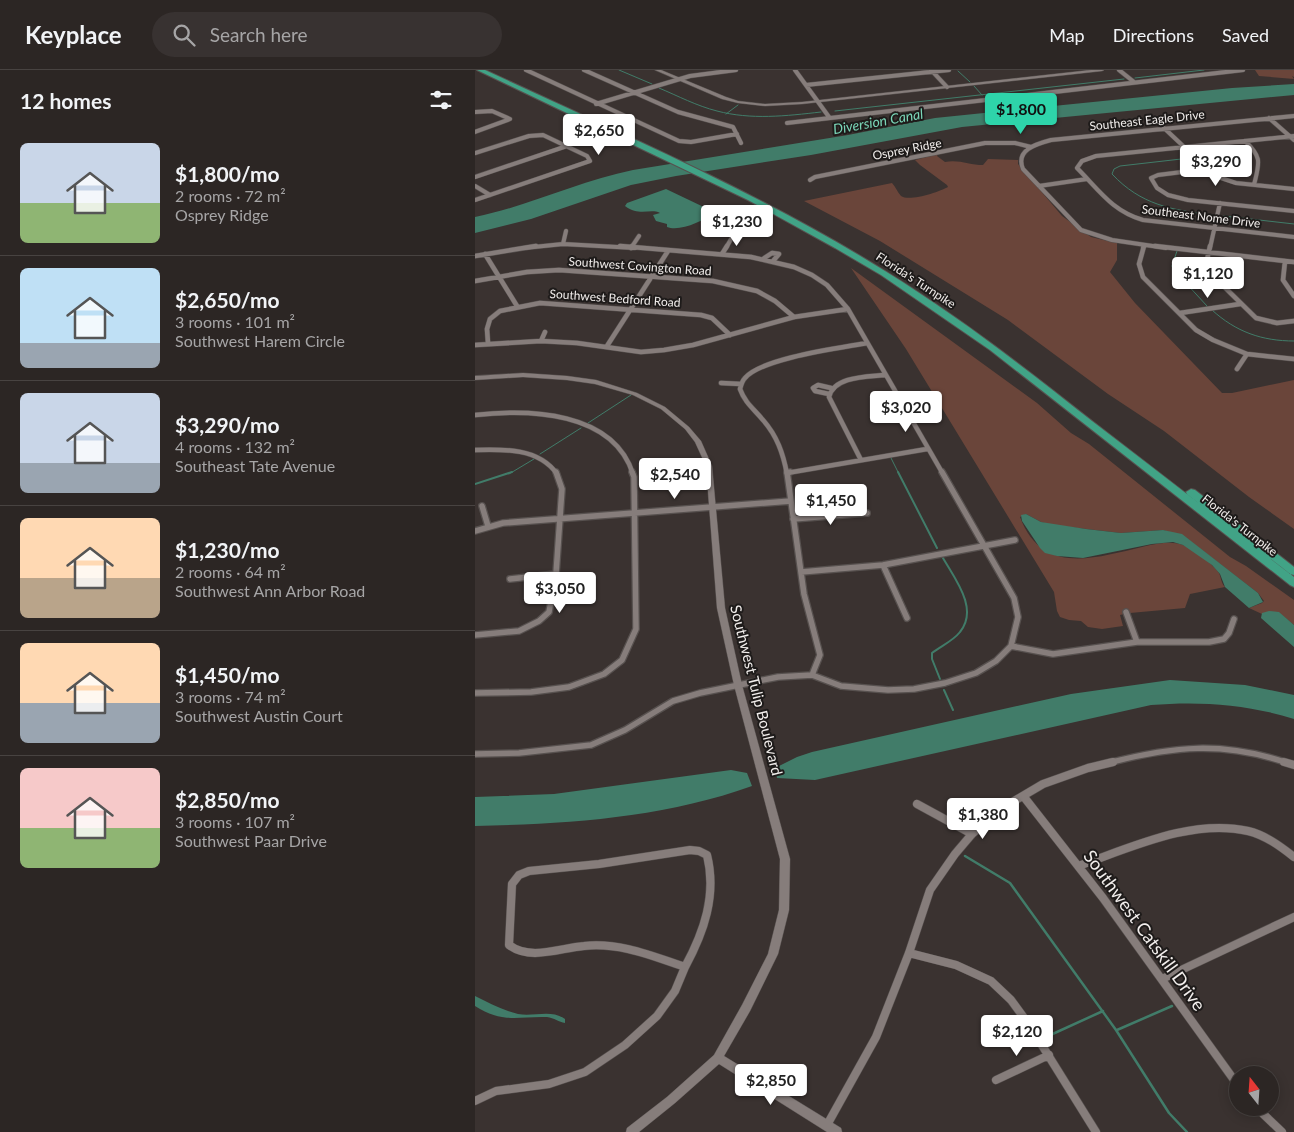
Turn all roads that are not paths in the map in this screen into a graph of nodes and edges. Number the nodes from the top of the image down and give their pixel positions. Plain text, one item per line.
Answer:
1 (481, 70) edge
2 (489, 70) edge
3 (525, 70) edge
4 (584, 70) edge
5 (657, 70) edge
6 (736, 70) edge
7 (795, 70) edge
8 (949, 70) edge
9 (1102, 70) edge
10 (1119, 70) edge
11 (1244, 70) edge
12 (1250, 70) edge
13 (932, 71) edge
14 (678, 79) junction
15 (1134, 82) junction
16 (806, 85) junction
17 (947, 87) junction
18 (634, 93) junction
19 (818, 101) junction
20 (596, 104) junction
21 (475, 112) edge
22 (1294, 116) edge
23 (829, 117) junction
24 (1269, 118) junction
25 (787, 123) dead end
26 (1163, 128) junction
27 (475, 132) edge
28 (737, 134) junction
29 (1292, 136) edge
30 (1294, 140) edge
31 (1245, 141) junction
32 (741, 143) dead end
33 (567, 146) junction
34 (1184, 147) junction
35 (1030, 148) junction
36 (475, 153) edge
37 (674, 160) junction
38 (1206, 169) junction
39 (703, 174) junction
40 (475, 177) edge
41 (1087, 179) junction
42 (810, 180) dead end
43 (1254, 185) junction
44 (475, 186) edge
45 (1039, 186) junction
46 (1294, 189) edge
47 (490, 195) junction
48 (475, 200) edge
49 (1220, 203) junction
50 (1294, 211) edge
51 (1214, 228) junction
52 (566, 231) dead end
53 (735, 232) dead end
54 (639, 236) dead end
55 (1294, 237) edge
56 (563, 244) junction
57 (1144, 245) junction
58 (631, 248) junction
59 (669, 251) junction
60 (1209, 252) junction
61 (485, 254) junction
62 (722, 254) junction
63 (475, 256) edge
64 (763, 259) junction
65 (773, 261) junction
66 (1285, 261) junction
67 (1294, 262) edge
68 (653, 276) junction
69 (498, 277) junction
70 (475, 282) edge
71 (1294, 296) edge
72 (1240, 304) junction
73 (517, 306) junction
74 (630, 309) junction
75 (848, 309) junction
76 (1180, 314) junction
77 (794, 317) junction
78 (1294, 322) edge
79 (545, 332) dead end
80 (730, 335) junction
81 (541, 341) junction
82 (488, 343) junction
83 (867, 343) junction
84 (475, 345) edge
85 (607, 346) junction
86 (1247, 354) junction
87 (1294, 359) edge
88 (1237, 369) dead end
89 (885, 375) junction
90 (475, 378) edge
91 (721, 384) dead end
92 (741, 384) junction
93 (831, 388) junction
94 (829, 394) junction
95 (475, 415) edge
96 (927, 449) junction
97 (475, 450) edge
98 (861, 460) junction
99 (787, 472) junction
100 (791, 501) junction
101 (482, 506) dead end
102 (713, 506) junction
103 (635, 513) junction
104 (867, 513) dead end
105 (560, 519) junction
106 (793, 519) junction
107 (488, 526) junction
108 (475, 530) edge
109 (1015, 540) dead end
110 (984, 546) junction
111 (883, 565) junction
112 (801, 572) junction
113 (1294, 572) edge
114 (556, 574) junction
115 (510, 579) dead end
116 (1294, 583) edge
117 (1126, 612) dead end
118 (907, 618) dead end
119 (1233, 619) dead end
120 (476, 637) edge
121 (1137, 642) junction
122 (1011, 646) junction
123 (812, 676) junction
124 (738, 685) junction
125 (475, 693) edge
126 (475, 754) edge
127 (1294, 765) edge
128 (1023, 797) junction
129 (917, 804) dead end
130 (973, 834) junction
131 (1294, 857) edge
132 (1078, 866) junction
133 (1294, 917) edge
134 (909, 953) junction
135 (685, 968) junction
136 (1162, 979) junction
137 (1049, 1055) junction
138 (718, 1058) junction
139 (1229, 1073) edge
140 (996, 1080) dead end
141 (475, 1101) edge
142 (1265, 1116) edge
143 (827, 1126) junction
144 (631, 1132) edge
145 (837, 1132) edge
146 (1096, 1132) edge
147 (1282, 1132) edge

1 - 37 highway, Florida's Turnpike
2 - 37 highway, Florida's Turnpike
3 - 20 street
4 - 18 street
5 - 14 street
6 - 14 street
7 - 16 street
8 - 13 street
9 - 17 street
10 - 15 street
11 - 12 street
11 - 15 street
13 - 16 street
13 - 17 street
14 - 18 street
14 - 19 street
15 - 23 street
16 - 19 street
17 - 19 street
18 - 20 street
18 - 28 street
19 - 23 street
20 - 28 street
21 - 27 street
22 - 24 street, Southeast Eagle Drive
23 - 25 street
24 - 26 street, Southeast Eagle Drive
24 - 29 street
26 - 34 street
26 - 35 street, Southeast Eagle Drive
28 - 32 street
29 - 30 street
29 - 31 street
31 - 34 street
31 - 43 street
33 - 36 street
33 - 40 street
33 - 47 street
34 - 38 street
34 - 41 street
35 - 42 street, Osprey Ridge
35 - 45 street
37 - 39 highway, Florida's Turnpike
38 - 43 street
38 - 49 street
39 - 113 highway, Florida's Turnpike
39 - 116 highway, Florida's Turnpike
41 - 45 street
41 - 51 street, Southeast Nome Drive
43 - 46 street
44 - 47 street
45 - 57 street
47 - 48 street
49 - 50 street
49 - 51 street
51 - 55 street, Southeast Nome Drive
51 - 60 street
52 - 56 street
53 - 62 street
54 - 58 street
56 - 58 street
56 - 61 street
57 - 60 street
57 - 76 street
58 - 59 street
59 - 62 street
59 - 68 street
60 - 66 street
60 - 72 street
61 - 63 street
61 - 69 street
62 - 64 street
64 - 65 street
64 - 65 street
65 - 75 street
66 - 67 street
66 - 71 street
68 - 69 street, Southwest Covington Road
68 - 74 street
68 - 77 street, Southwest Covington Road
69 - 70 street, Southwest Covington Road
69 - 73 street
72 - 76 street
72 - 78 street
73 - 74 street, Southwest Bedford Road
73 - 82 street, Southwest Bedford Road
74 - 80 street, Southwest Bedford Road
74 - 85 street
75 - 77 street
75 - 83 street
76 - 86 street
77 - 80 street
79 - 81 street
80 - 85 street
81 - 82 street
81 - 85 street
82 - 84 street
83 - 89 street
83 - 92 street
86 - 87 street
86 - 88 street
89 - 93 street
89 - 96 street
90 - 102 street, Southwest Tulip Boulevard
91 - 92 street
92 - 99 street
93 - 94 street
93 - 94 street
94 - 98 street
95 - 103 street
96 - 98 street
96 - 110 street
97 - 105 street
98 - 99 street
99 - 100 street
100 - 102 street
100 - 106 street
101 - 107 street
102 - 103 street
102 - 124 street, Southwest Tulip Boulevard
103 - 105 street
103 - 125 street
104 - 106 street
105 - 107 street
105 - 114 street
106 - 112 street
107 - 108 street
109 - 110 street
110 - 111 street
110 - 122 street
111 - 112 street
111 - 118 street
112 - 123 street
114 - 115 street
114 - 120 street
117 - 121 street
119 - 121 street
121 - 122 street
122 - 123 street
123 - 124 street
124 - 126 street
124 - 138 street, Southwest Tulip Boulevard
127 - 128 street
128 - 130 street
128 - 132 street, Southwest Catskill Drive
129 - 130 street
130 - 134 street
131 - 132 street
132 - 136 street, Southwest Catskill Drive
133 - 136 street
134 - 137 street
134 - 143 street
135 - 135 street
135 - 141 street
136 - 139 street, Southwest Catskill Drive
137 - 140 street
137 - 146 street
138 - 143 street
138 - 144 street, Southwest Tulip Boulevard
142 - 147 street
143 - 145 street

